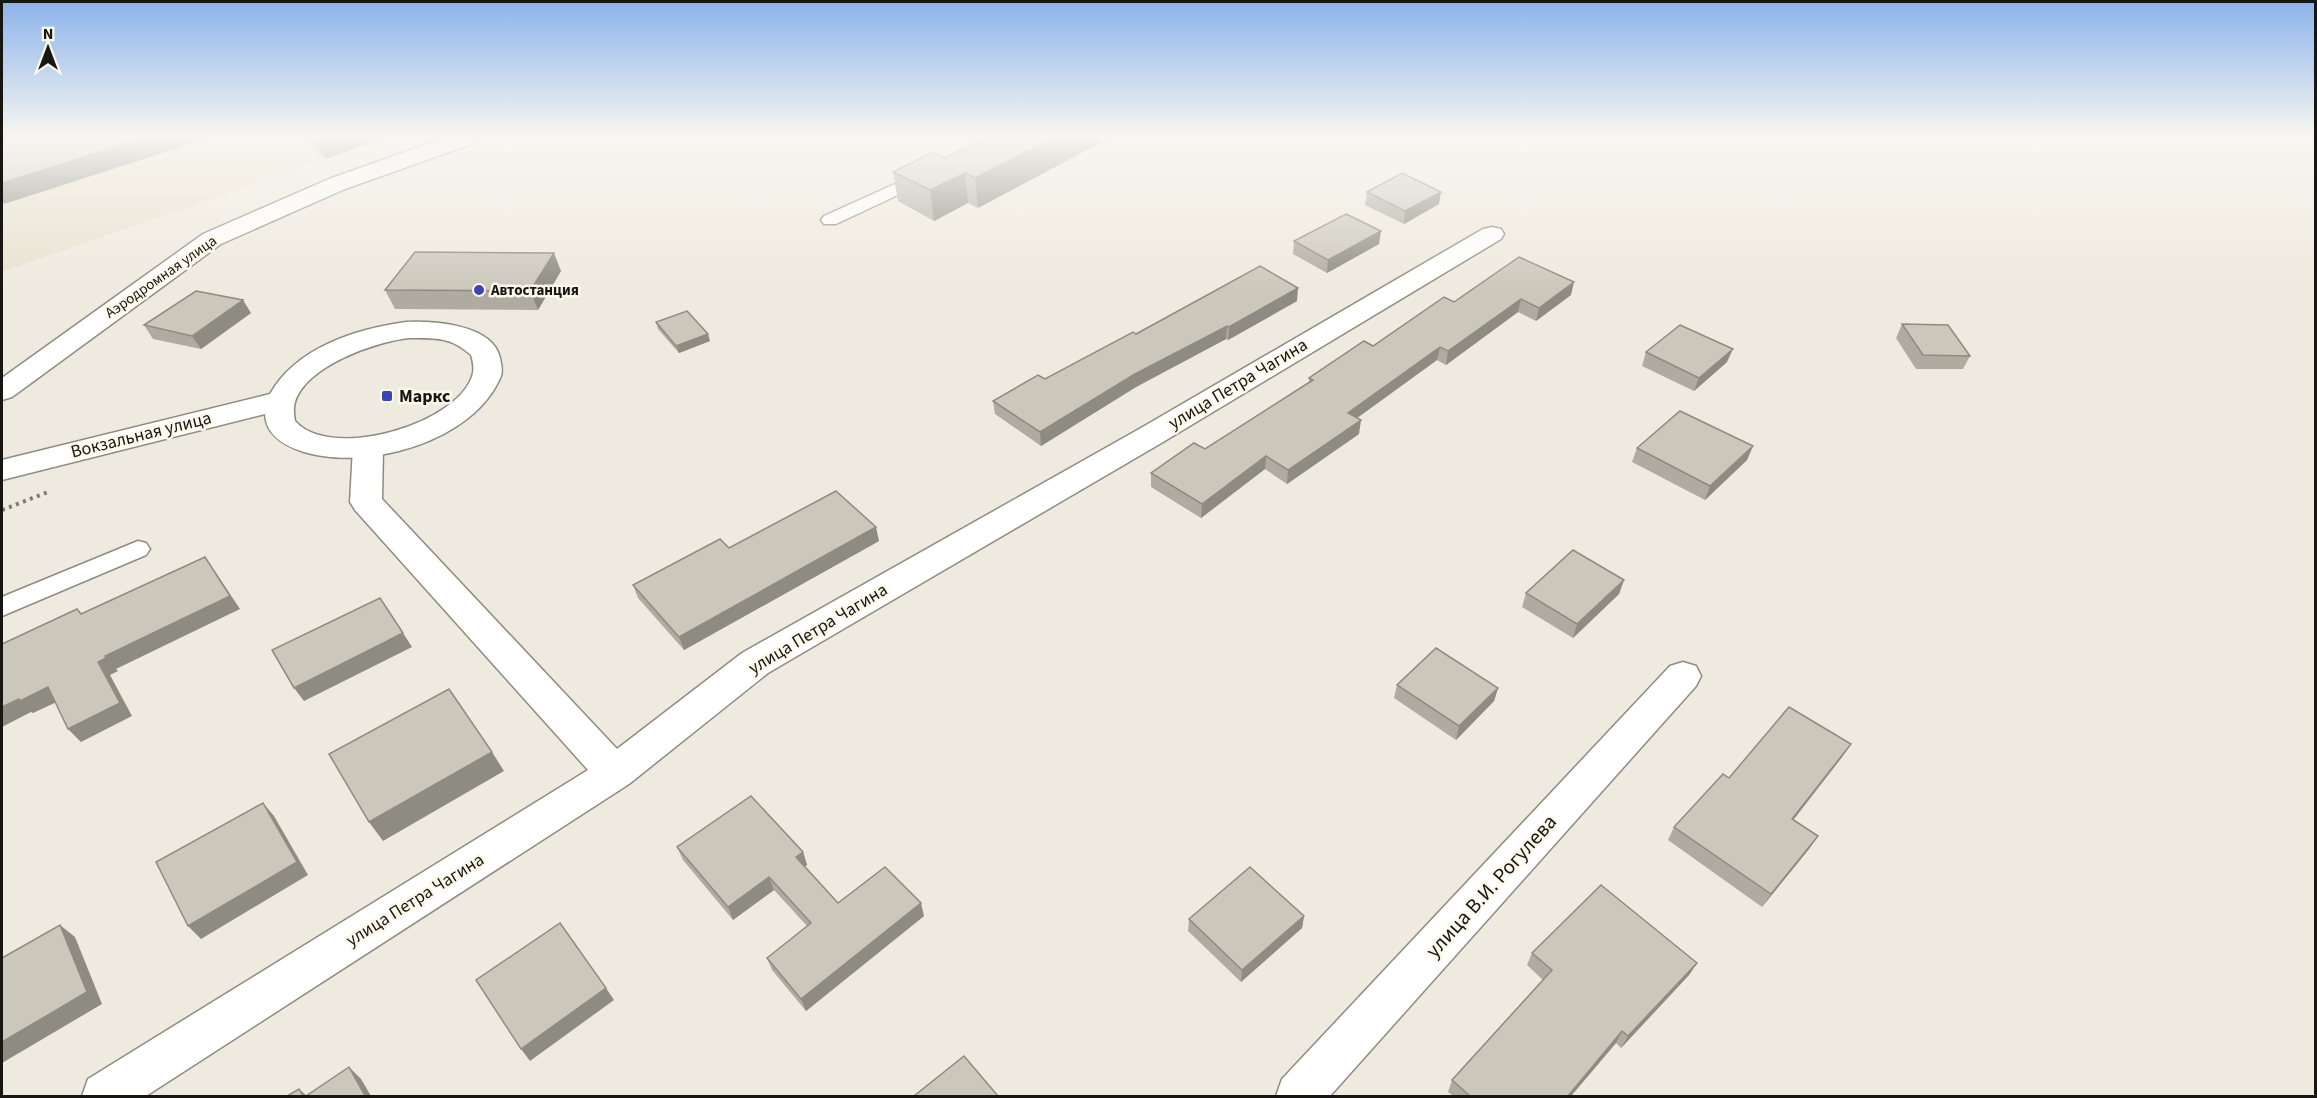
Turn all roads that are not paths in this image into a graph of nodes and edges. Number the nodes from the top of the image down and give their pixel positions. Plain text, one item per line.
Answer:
1 (327, 188) edge
2 (898, 188) edge
3 (830, 220) dead end
4 (1492, 234) dead end
5 (2, 391) edge
6 (280, 401) junction
7 (368, 448) junction
8 (2, 470) edge
9 (138, 549) dead end
10 (2, 608) edge
11 (1683, 676) dead end
12 (615, 773) junction
13 (105, 1096) edge
14 (1299, 1096) edge

1 - 5 street, Аэродромная улица
2 - 3 lane
4 - 12 street, улица Петра Чагина
6 - 7 street
6 - 7 street
6 - 8 street, Вокзальная улица
7 - 12 street
9 - 10 lane
11 - 14 street, улица В.И. Рогулева
12 - 13 street, улица Петра Чагина

